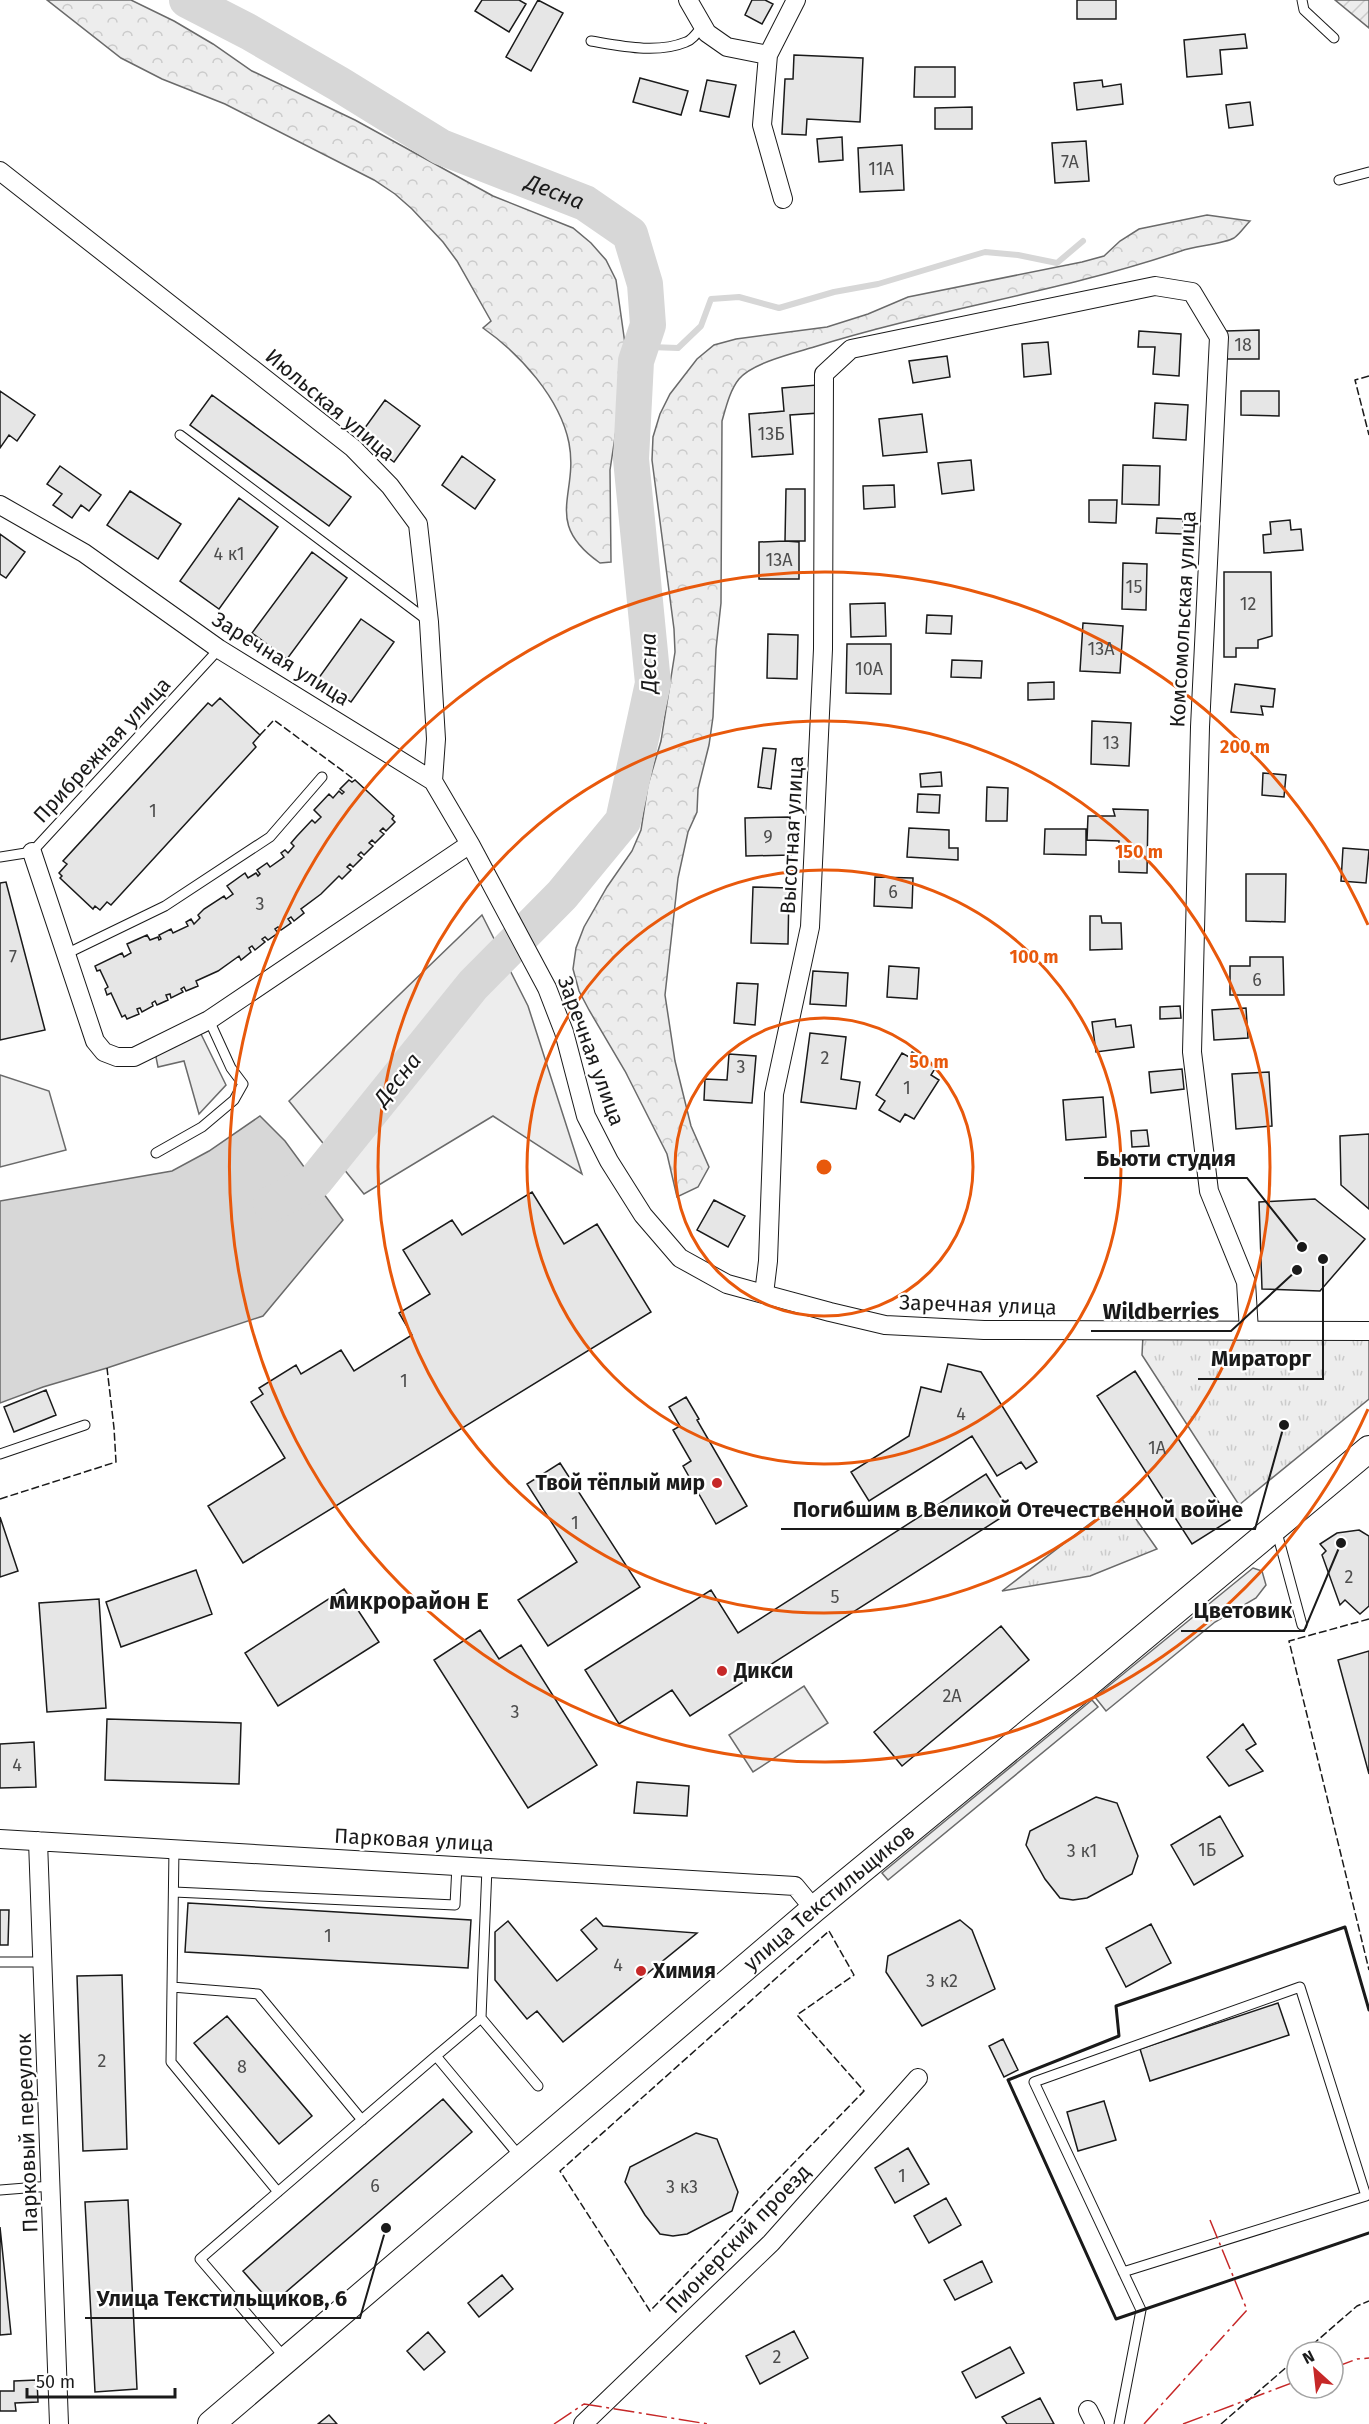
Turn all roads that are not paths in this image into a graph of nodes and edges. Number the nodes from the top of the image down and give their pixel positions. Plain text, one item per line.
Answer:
1 (688, 0) edge
2 (796, 0) edge
3 (1302, 0) edge
4 (703, 25) junction
5 (1334, 38) dead end
6 (591, 41) dead end
7 (768, 56) junction
8 (0, 171) edge
9 (1369, 172) edge
10 (1339, 180) dead end
11 (783, 199) dead end
12 (824, 374) joint
13 (180, 435) dead end
14 (0, 505) edge
15 (429, 622) junction
16 (219, 649) junction
17 (322, 777) dead end
18 (433, 781) junction
19 (470, 844) junction
20 (32, 852) junction
21 (0, 856) edge
22 (66, 954) junction
23 (209, 1020) junction
24 (156, 1153) dead end
25 (764, 1294) junction
26 (1369, 1330) edge
27 (1249, 1331) junction
28 (85, 1425) dead end
29 (0, 1454) edge
30 (1367, 1454) edge
31 (1275, 1527) junction
32 (1302, 1626) dead end
33 (0, 1839) edge
34 (38, 1841) junction
35 (174, 1849) junction
36 (457, 1865) junction
37 (487, 1867) junction
38 (174, 1892) junction
39 (814, 1909) junction
40 (0, 1962) edge
41 (44, 1962) junction
42 (171, 1988) junction
43 (481, 2018) junction
44 (436, 2056) junction
45 (918, 2078) dead end
46 (538, 2086) dead end
47 (362, 2120) junction
48 (521, 2158) junction
49 (51, 2186) junction
50 (0, 2190) edge
51 (278, 2192) junction
52 (1123, 2272) junction
53 (287, 2360) junction
54 (261, 2382) junction
55 (59, 2424) edge
56 (211, 2424) edge
57 (233, 2424) edge
58 (583, 2424) edge
59 (1119, 2424) edge

1 - 4 street
2 - 7 street
3 - 5 lane
4 - 6 lane
4 - 7 street
7 - 11 street
8 - 15 street, Июльская улица
9 - 10 lane
12 - 25 street, Высотная улица
12 - 27 street, Комсомольская улица
13 - 15 lane
14 - 16 street, Заречная улица
15 - 18 street, Июльская улица
16 - 18 street, Заречная улица
16 - 20 lane, Прибрежная улица
17 - 22 lane
18 - 19 street, Заречная улица
19 - 23 street
19 - 25 street, Заречная улица
20 - 21 lane, Прибрежная улица
20 - 22 street
22 - 23 street
23 - 24 lane
25 - 27 street, Заречная улица
26 - 27 street, Заречная улица
28 - 29 lane
30 - 31 main road, улица Текстильщиков
31 - 32 lane
31 - 39 main road, улица Текстильщиков
33 - 34 street, Парковая улица
34 - 35 street, Парковая улица
34 - 41 street, Парковый переулок
35 - 36 street, Парковая улица
35 - 38 lane
36 - 37 street, Парковая улица
36 - 38 lane
37 - 39 street, Парковая улица
37 - 43 lane
38 - 42 lane
39 - 48 main road, улица Текстильщиков
40 - 41 lane
41 - 49 street, Парковый переулок
42 - 47 lane
42 - 51 lane
43 - 44 lane
43 - 46 lane
44 - 47 lane
44 - 48 lane
45 - 58 street, Пионерский проезд
47 - 51 lane
48 - 53 main road, улица Текстильщиков
49 - 50 lane
49 - 55 street, Парковый переулок
51 - 53 lane
52 - 52 lane
52 - 59 lane
53 - 54 main road, улица Текстильщиков
54 - 56 main road, улица Текстильщиков
54 - 57 main road

